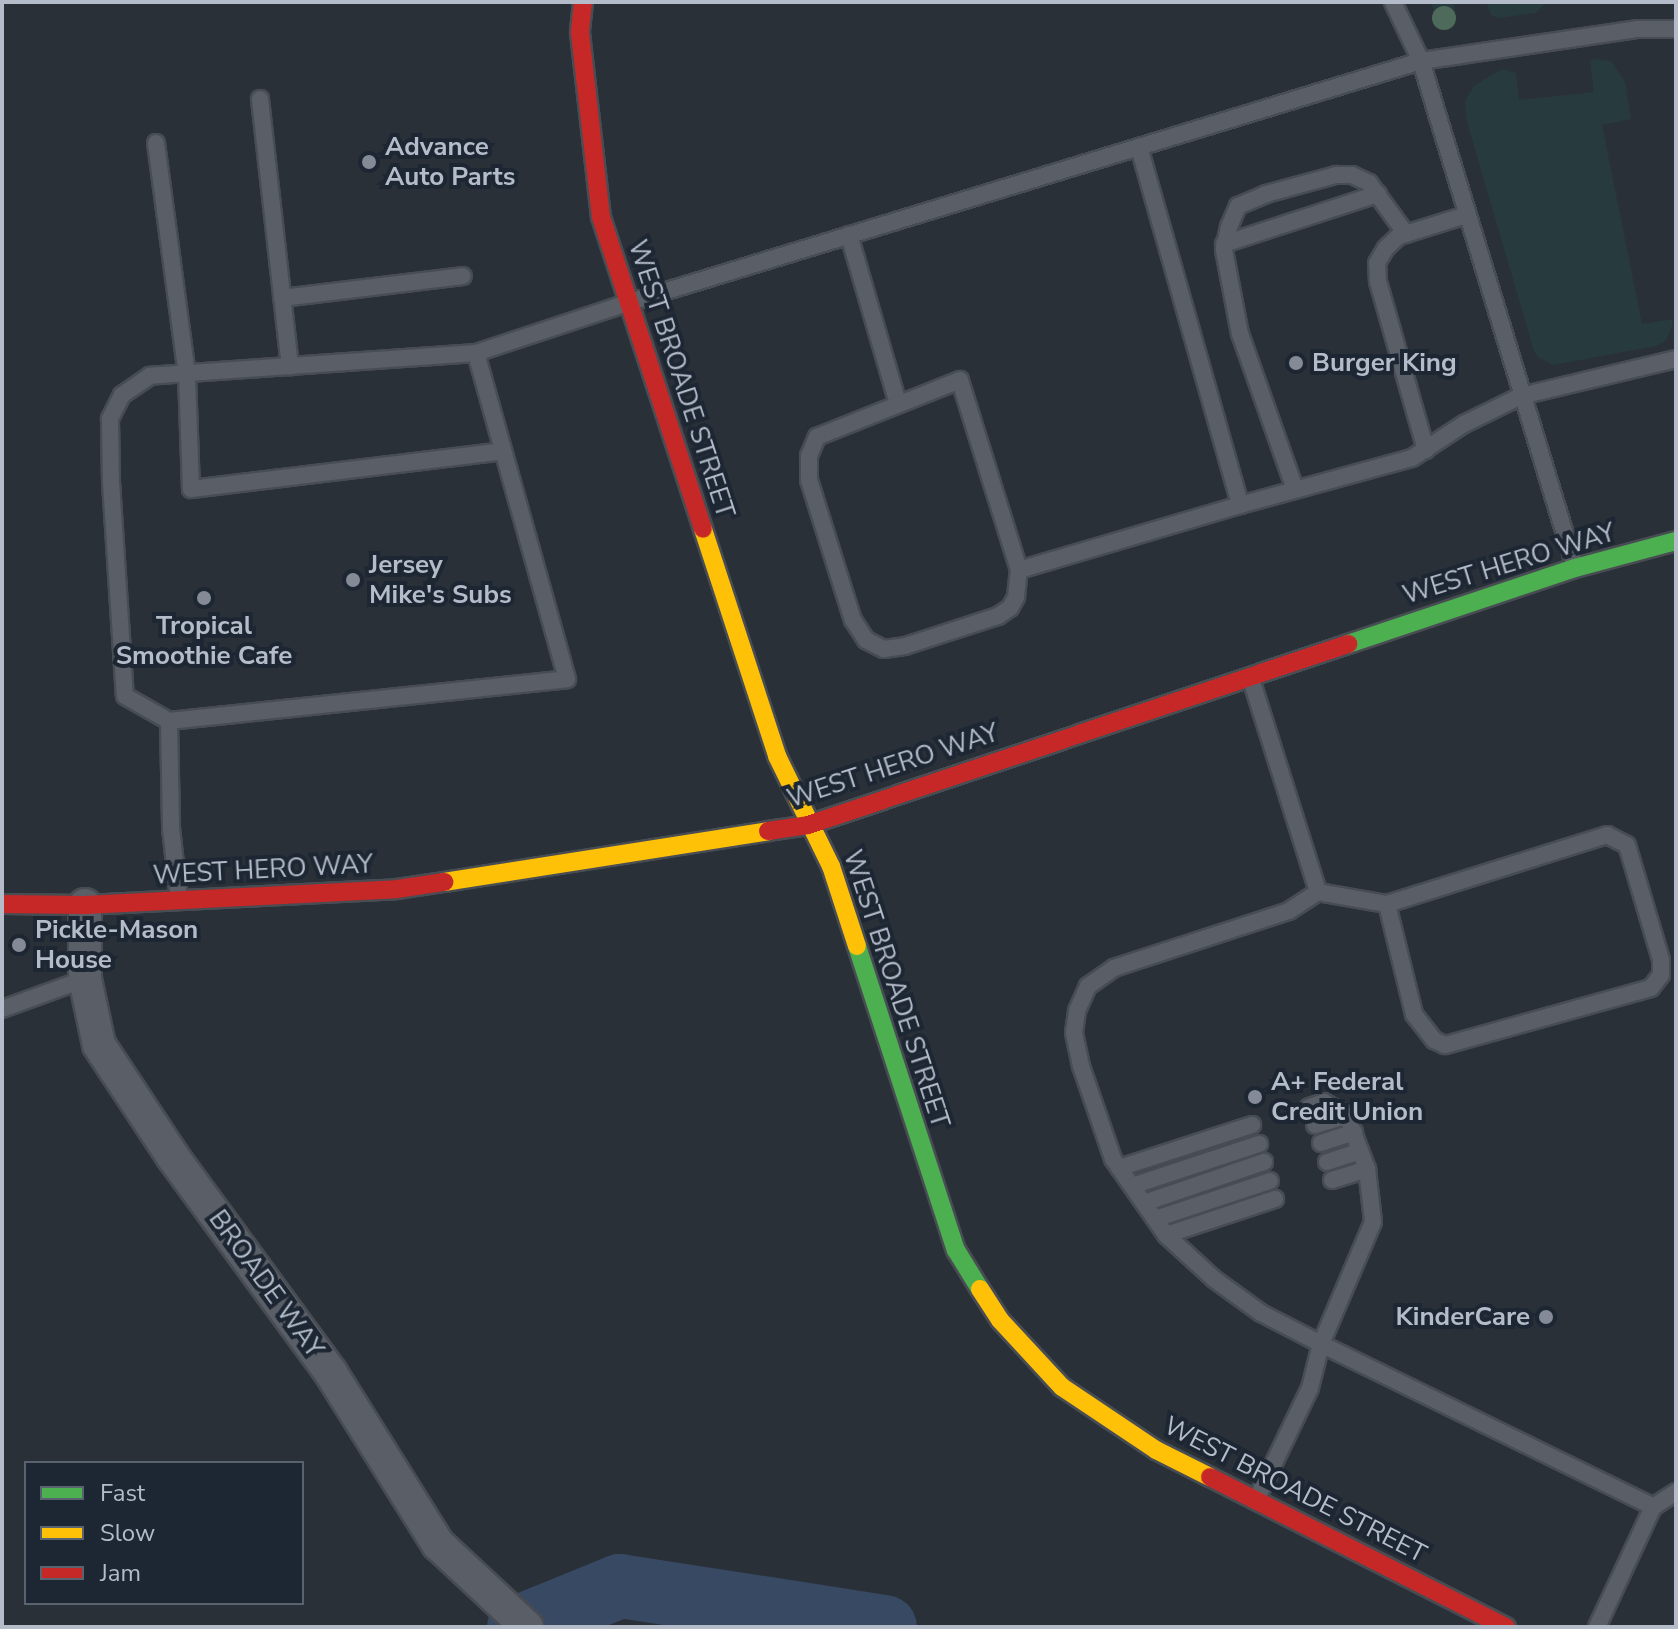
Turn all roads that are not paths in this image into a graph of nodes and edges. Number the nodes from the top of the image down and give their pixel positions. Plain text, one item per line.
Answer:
1 (583, 2) edge
2 (1393, 2) edge
3 (1676, 29) edge
4 (1421, 61) junction
5 (260, 99) dead end
6 (156, 143) dead end
7 (1139, 147) junction
8 (1378, 194) junction
9 (1466, 215) junction
10 (1406, 234) junction
11 (849, 235) junction
12 (1224, 244) junction
13 (463, 276) dead end
14 (282, 298) junction
15 (627, 303) junction
16 (476, 353) junction
17 (1676, 359) edge
18 (290, 366) junction
19 (187, 375) junction
20 (1521, 396) junction
21 (898, 404) junction
22 (1426, 450) junction
23 (503, 451) junction
24 (1295, 489) junction
25 (1240, 505) junction
26 (1676, 541) edge
27 (1575, 568) junction
28 (1019, 570) junction
29 (1250, 675) junction
30 (169, 721) junction
31 (808, 825) junction
32 (1318, 892) junction
33 (179, 900) junction
34 (2, 904) edge
35 (1387, 904) junction
36 (85, 905) junction
37 (85, 979) junction
38 (2, 1009) edge
39 (1309, 1107) dead end
40 (1350, 1124) junction
41 (1252, 1125) dead end
42 (1315, 1125) dead end
43 (1321, 1143) dead end
44 (1259, 1144) dead end
45 (1360, 1151) junction
46 (1264, 1162) dead end
47 (1327, 1162) dead end
48 (1119, 1168) junction
49 (1367, 1169) junction
50 (1332, 1180) dead end
51 (1270, 1181) dead end
52 (1132, 1186) junction
53 (1275, 1199) dead end
54 (1144, 1203) junction
55 (1155, 1219) junction
56 (1166, 1235) junction
57 (1321, 1344) junction
58 (1676, 1492) edge
59 (1255, 1503) junction
60 (1653, 1507) junction
61 (516, 1617) edge
62 (1506, 1627) edge
63 (1597, 1627) edge

1 - 15 street, WEST BROADE STREET
2 - 4 lane
3 - 4 lane
4 - 7 lane
4 - 9 lane
5 - 14 lane
6 - 19 lane
7 - 11 lane
7 - 25 lane
8 - 10 lane
8 - 12 lane
8 - 12 lane
9 - 10 lane
9 - 20 lane
10 - 22 lane
11 - 15 lane
11 - 21 lane
12 - 24 lane
13 - 14 lane
14 - 18 lane
15 - 16 lane
15 - 31 street, WEST BROADE STREET
16 - 18 lane
16 - 23 lane
17 - 20 lane
18 - 19 lane
19 - 23 lane
19 - 30 lane
20 - 22 lane
20 - 27 lane
21 - 28 lane
21 - 28 lane
22 - 24 lane
23 - 30 lane
24 - 25 lane
25 - 28 lane
26 - 27 street, WEST HERO WAY
27 - 29 street, WEST HERO WAY
29 - 31 street, WEST HERO WAY
29 - 32 lane
30 - 33 lane
31 - 33 street, WEST HERO WAY
31 - 59 street, WEST BROADE STREET
32 - 35 lane
32 - 48 lane
33 - 36 street, WEST HERO WAY
34 - 36 street, WEST HERO WAY
35 - 35 lane
36 - 37 street, BROADE WAY
37 - 38 lane
37 - 61 street, BROADE WAY
39 - 40 lane
40 - 42 lane
40 - 43 lane
40 - 45 lane
41 - 48 lane
44 - 52 lane
45 - 47 lane
45 - 49 lane
46 - 54 lane
48 - 52 lane
49 - 50 lane
49 - 57 lane
51 - 55 lane
52 - 54 lane
53 - 56 lane
54 - 55 lane
55 - 56 lane
56 - 57 lane
57 - 59 lane
57 - 60 lane
58 - 60 lane
59 - 62 street, WEST BROADE STREET
60 - 63 lane

